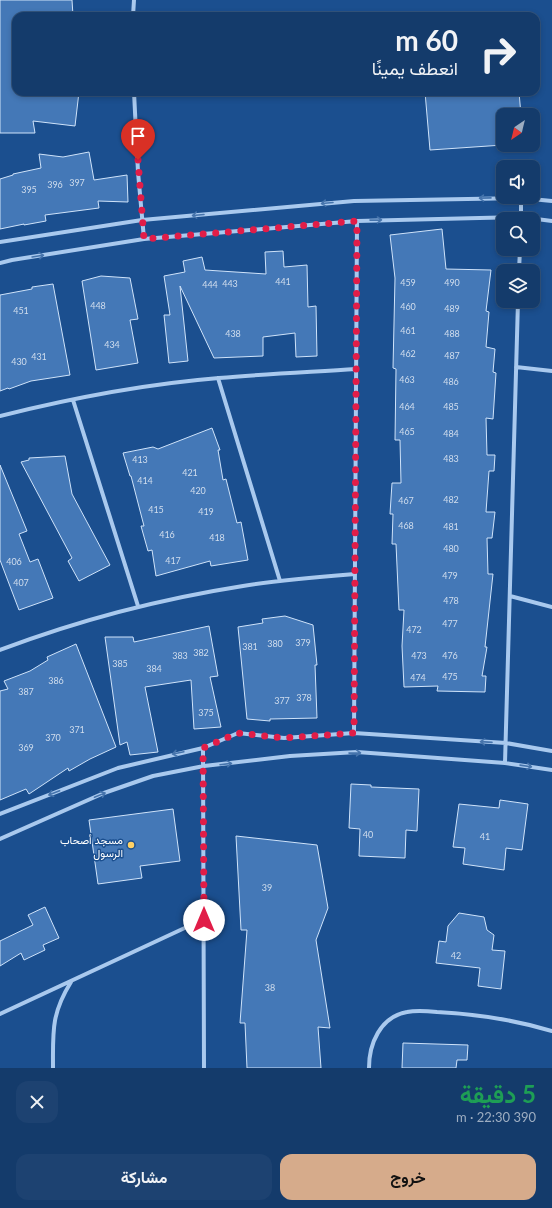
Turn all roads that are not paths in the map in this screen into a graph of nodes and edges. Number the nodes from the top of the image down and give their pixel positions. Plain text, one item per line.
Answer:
1 (134, 0) edge
2 (133, 12) edge
3 (134, 96) edge
4 (496, 198) edge
5 (540, 200) edge
6 (552, 202) edge
7 (496, 218) edge
8 (142, 220) junction
9 (540, 220) edge
10 (357, 221) junction
11 (552, 221) edge
12 (144, 239) junction
13 (0, 242) edge
14 (0, 263) edge
15 (518, 308) edge
16 (516, 367) junction
17 (356, 369) junction
18 (552, 371) edge
19 (218, 378) junction
20 (73, 400) junction
21 (0, 416) edge
22 (355, 574) junction
23 (280, 580) junction
24 (510, 596) junction
25 (138, 606) junction
26 (552, 607) edge
27 (0, 650) edge
28 (354, 733) junction
29 (506, 743) junction
30 (203, 748) junction
31 (552, 751) edge
32 (505, 764) junction
33 (204, 766) junction
34 (552, 770) edge
35 (0, 814) edge
36 (0, 839) edge
37 (204, 920) junction
38 (72, 981) junction
39 (0, 1014) edge
40 (552, 1032) edge
41 (53, 1068) edge
42 (204, 1068) edge
43 (369, 1068) edge

1 - 2 street
3 - 8 street
4 -> 8 street
5 - 6 street
10 -> 7 street
8 - 12 street
8 - 13 street
9 - 11 street
10 - 12 street
10 - 17 street
14 -> 12 street
15 - 16 street
16 - 18 street
16 - 24 street
17 - 19 street
17 - 22 street
19 - 20 street
19 - 23 street
20 - 21 street
20 - 25 street
22 - 23 street
22 - 28 street
23 - 25 street
24 - 26 street
24 - 29 street
25 - 27 street
29 -> 28 street
28 - 30 street
29 - 31 street
29 - 32 street
30 - 33 street
30 -> 35 street
33 -> 32 street
32 -> 34 street
36 -> 33 street
33 - 37 street
37 - 38 street
37 - 42 street
38 - 39 street
38 - 41 street
40 - 43 street

